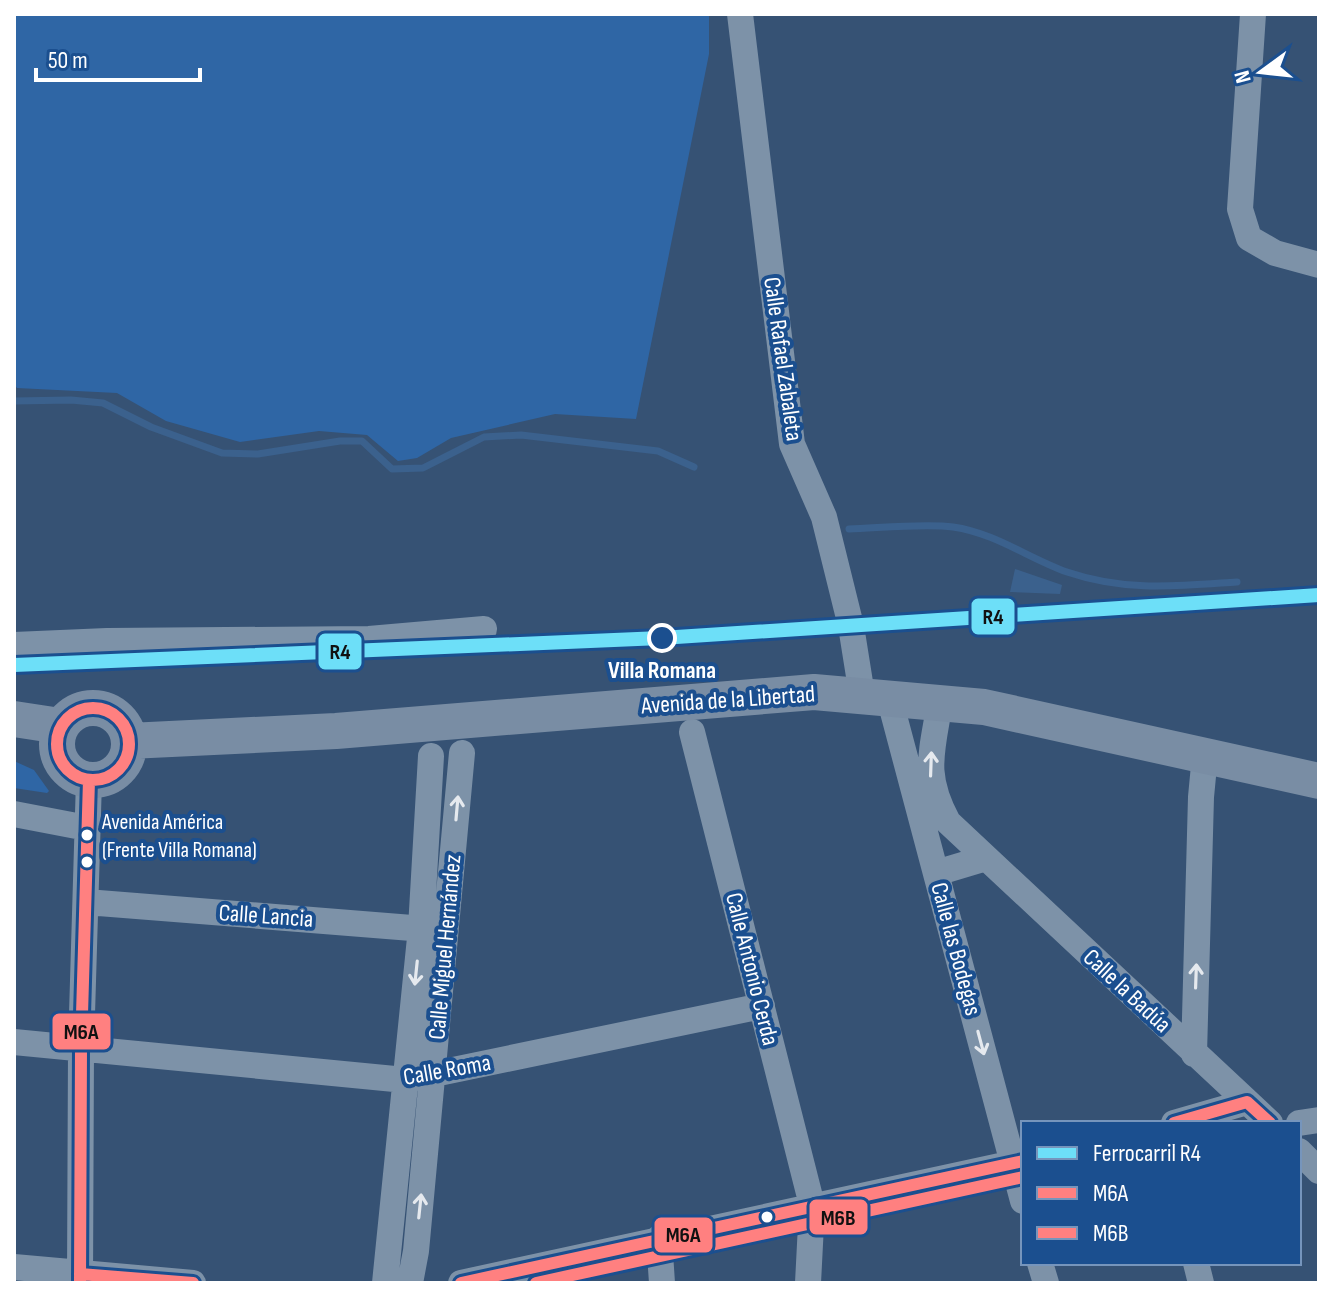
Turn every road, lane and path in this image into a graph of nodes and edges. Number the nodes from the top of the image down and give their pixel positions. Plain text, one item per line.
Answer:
1 (740, 14) edge
2 (1253, 14) edge
3 (1319, 265) edge
4 (484, 629) dead end
5 (14, 645) edge
6 (876, 696) junction
7 (940, 702) junction
8 (14, 719) edge
9 (60, 726) junction
10 (692, 732) dead end
11 (129, 741) junction
12 (462, 753) dead end
13 (1205, 755) junction
14 (431, 756) dead end
15 (89, 780) junction
16 (1319, 781) edge
17 (915, 794) junction
18 (14, 814) edge
19 (948, 822) junction
20 (87, 828) junction
21 (986, 858) junction
22 (936, 873) junction
23 (86, 902) junction
24 (434, 929) junction
25 (762, 1006) junction
26 (14, 1042) edge
27 (81, 1048) junction
28 (1194, 1054) junction
29 (433, 1075) junction
30 (405, 1080) junction
31 (1247, 1102) junction
32 (1181, 1121) edge
33 (1268, 1121) edge
34 (1301, 1153) edge
35 (1018, 1162) edge
36 (1319, 1171) edge
37 (1021, 1185) edge
38 (812, 1205) junction
39 (659, 1238) junction
40 (14, 1267) edge
41 (80, 1279) edge
42 (193, 1283) edge
43 (385, 1283) edge
44 (410, 1283) edge
45 (461, 1283) edge
46 (662, 1283) edge
47 (808, 1283) edge

1 - 6 street, Calle Rafael Zabaleta
2 - 3 street
4 - 5 street
6 - 7 main road, Avenida de la Libertad
6 - 11 main road, Avenida de la Libertad
6 - 17 street, Calle las Bodegas
7 - 13 main road, Avenida de la Libertad
19 -> 7 street, Calle la Badúa
8 - 9 main road
9 - 11 main road
9 - 15 main road
10 - 25 street, Calle Antonio Cerda
11 - 15 main road
24 -> 12 street, Calle Miguel Hernández
13 - 16 main road, Avenida de la Libertad
28 -> 13 street
14 - 24 street, Calle Miguel Hernández
15 - 20 street
17 - 19 street
17 - 22 street, Calle las Bodegas
18 - 20 street
19 - 21 street, Calle la Badúa
20 - 23 street
21 - 22 street
21 - 28 street, Calle la Badúa
22 -> 35 street, Calle las Bodegas
23 - 24 street, Calle Lancia
23 - 27 street
24 - 29 street, Calle Miguel Hernández
24 -> 30 street, Calle Miguel Hernández
25 - 29 street, Calle Roma
25 - 38 street, Calle Antonio Cerda
26 - 27 street, Calle Roma
27 - 30 street, Calle Roma
27 - 41 street
28 - 31 street, Calle la Badúa
29 - 30 street, Calle Roma
44 -> 29 street, Calle Miguel Hernández
30 - 43 street, Calle Miguel Hernández
31 - 32 street
31 - 33 street, Calle la Badúa
34 - 36 street
35 - 37 street, Calle las Bodegas
35 - 38 street
38 - 39 street
38 - 47 street, Calle Antonio Cerda
39 - 45 street
39 - 46 street
40 - 41 street
41 - 42 street

